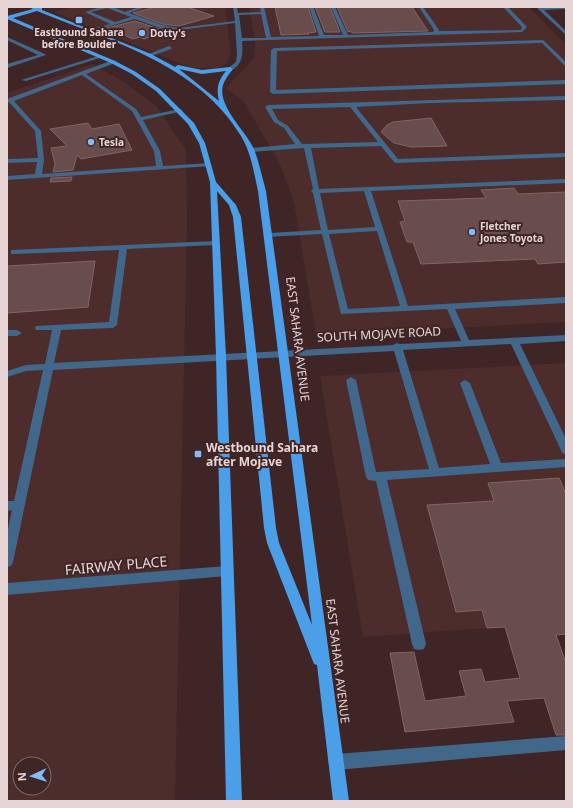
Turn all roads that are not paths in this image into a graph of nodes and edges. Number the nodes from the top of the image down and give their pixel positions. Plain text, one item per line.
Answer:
1 (31, 7) edge
2 (46, 7) edge
3 (106, 7) edge
4 (109, 7) edge
5 (144, 7) edge
6 (216, 7) edge
7 (224, 7) edge
8 (235, 7) edge
9 (262, 7) edge
10 (310, 7) edge
11 (333, 7) edge
12 (422, 7) edge
13 (505, 7) edge
14 (539, 8) edge
15 (566, 8) edge
16 (38, 9) junction
17 (125, 13) junction
18 (264, 13) junction
19 (236, 14) junction
20 (8, 18) edge
21 (137, 18) junction
22 (237, 22) junction
23 (115, 24) junction
24 (91, 31) junction
25 (434, 33) junction
26 (566, 34) edge
27 (346, 36) junction
28 (322, 37) junction
29 (7, 38) edge
30 (269, 39) junction
31 (239, 40) junction
32 (169, 48) dead end
33 (149, 55) junction
34 (100, 56) junction
35 (113, 62) junction
36 (167, 64) junction
37 (566, 64) edge
38 (7, 66) edge
39 (230, 69) junction
40 (82, 73) junction
41 (24, 80) dead end
42 (566, 82) edge
43 (566, 98) edge
44 (346, 99) junction
45 (9, 100) edge
46 (180, 111) junction
47 (226, 111) junction
48 (139, 119) junction
49 (383, 144) junction
50 (304, 146) junction
51 (251, 150) junction
52 (566, 155) edge
53 (41, 160) junction
54 (7, 161) edge
55 (209, 165) junction
56 (160, 168) junction
57 (38, 176) junction
58 (7, 178) edge
59 (566, 181) edge
60 (213, 182) junction
61 (367, 188) junction
62 (316, 190) junction
63 (380, 229) junction
64 (325, 232) junction
65 (268, 235) junction
66 (216, 243) junction
67 (123, 247) junction
68 (14, 252) dead end
69 (566, 300) edge
70 (450, 306) junction
71 (405, 309) junction
72 (39, 328) dead end
73 (57, 328) junction
74 (7, 333) edge
75 (17, 333) dead end
76 (566, 338) edge
77 (514, 340) junction
78 (466, 343) junction
79 (397, 346) junction
80 (285, 352) junction
81 (251, 354) junction
82 (221, 356) junction
83 (48, 366) junction
84 (7, 374) edge
85 (350, 380) dead end
86 (465, 383) dead end
87 (566, 450) edge
88 (566, 463) edge
89 (497, 468) junction
90 (435, 472) junction
91 (380, 476) junction
92 (19, 505) junction
93 (7, 506) edge
94 (7, 562) edge
95 (227, 571) junction
96 (7, 589) edge
97 (419, 644) dead end
98 (325, 672) junction
99 (566, 743) edge
100 (336, 762) junction
101 (234, 801) edge
102 (341, 801) edge

1 - 16 main road, EAST SAHARA AVENUE
2 - 16 main road
3 - 23 street
4 - 17 street
5 - 17 street
6 - 7 street
8 - 19 street
9 - 18 street
10 - 28 street
11 - 27 street
12 - 25 street
13 - 25 street
14 - 15 street
14 - 26 street
16 - 20 main road
16 - 24 main road, EAST SAHARA AVENUE
17 - 21 street
18 - 19 street
18 - 30 street
19 - 22 street
20 - 34 main road
21 - 22 street
21 - 23 street
22 - 31 street
23 - 24 street
24 - 33 main road, EAST SAHARA AVENUE
25 - 27 street
27 - 28 street
28 - 30 street
29 - 38 street
30 - 31 street
31 - 39 street
32 - 33 street
33 - 36 main road, EAST SAHARA AVENUE
34 - 35 main road
34 - 41 street
35 - 40 street
35 - 46 main road
36 - 39 main road
36 - 47 main road, EAST SAHARA AVENUE
37 - 44 street
39 - 47 main road
40 - 45 street
40 - 48 street
42 - 44 street
43 - 44 street
44 - 49 street
44 - 50 street
45 - 53 street
46 - 48 street
46 - 55 main road
47 - 51 main road, EAST SAHARA AVENUE
48 - 56 street
49 - 50 street
49 - 52 street
50 - 51 street
50 - 62 street
51 - 65 main road, EAST SAHARA AVENUE
53 - 54 street
53 - 57 street
55 - 56 street
55 - 60 main road
56 - 57 street
57 - 58 street
59 - 61 street
60 - 66 main road
60 - 81 main road
61 - 62 street
61 - 63 street
62 - 64 street
63 - 64 street
63 - 71 street
64 - 65 street
64 - 71 street
65 - 80 main road, EAST SAHARA AVENUE
66 - 67 street
66 - 82 main road
67 - 68 street
67 - 73 street
69 - 70 street
70 - 71 street
70 - 78 street
72 - 73 street
73 - 83 street
74 - 75 street
76 - 77 street, SOUTH MOJAVE ROAD
77 - 78 street, SOUTH MOJAVE ROAD
77 - 87 street
78 - 79 street, SOUTH MOJAVE ROAD
79 - 80 street, SOUTH MOJAVE ROAD
79 - 90 street
80 - 81 street, SOUTH MOJAVE ROAD
80 - 98 main road, EAST SAHARA AVENUE
81 - 82 street, SOUTH MOJAVE ROAD
81 - 98 main road
82 - 83 street, SOUTH MOJAVE ROAD
82 - 95 main road
83 - 84 street, SOUTH MOJAVE ROAD
83 - 92 street
85 - 91 street
86 - 89 street
88 - 89 street
89 - 90 street
90 - 91 street
91 - 97 street
92 - 93 street
92 - 94 street
95 - 96 street, FAIRWAY PLACE
95 - 101 main road
98 - 100 main road, EAST SAHARA AVENUE
99 - 100 street
100 - 102 main road, EAST SAHARA AVENUE

